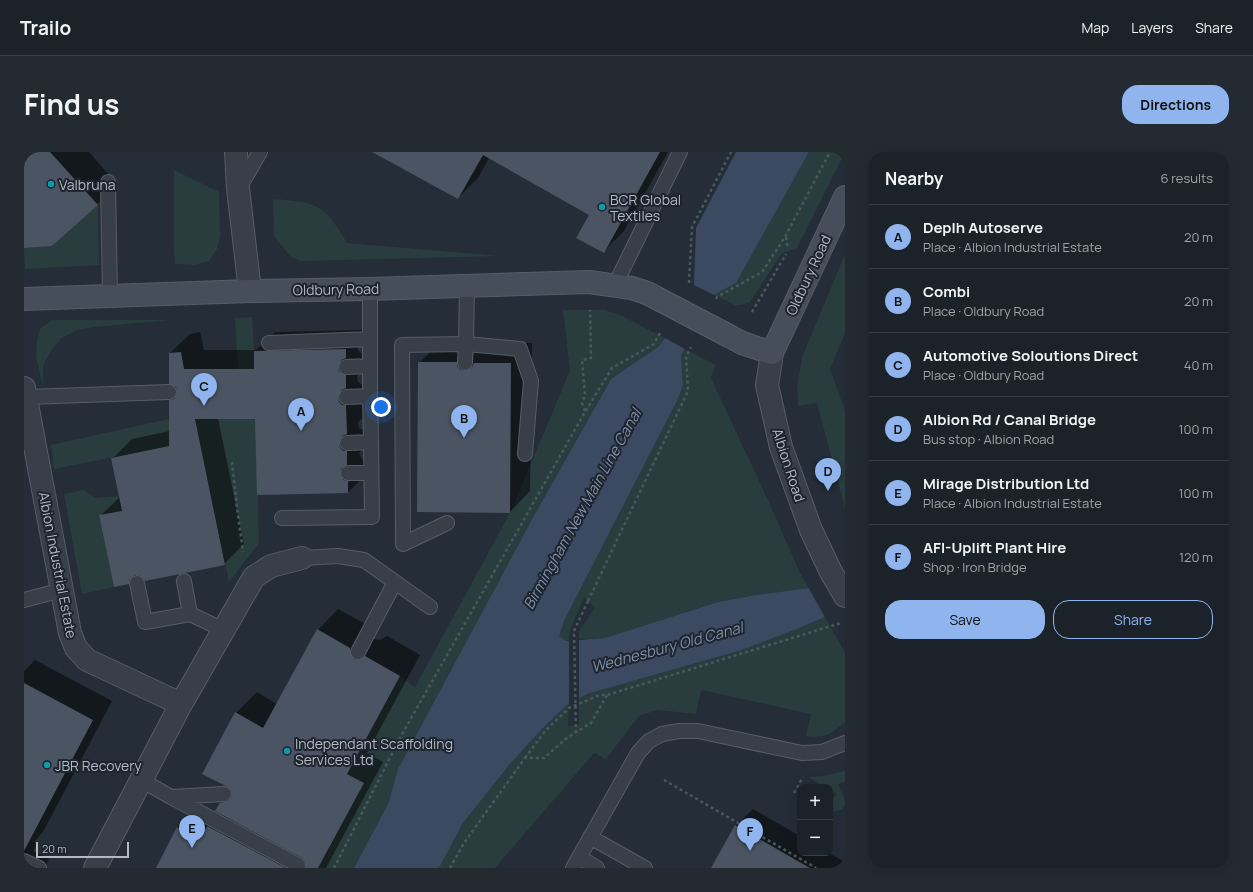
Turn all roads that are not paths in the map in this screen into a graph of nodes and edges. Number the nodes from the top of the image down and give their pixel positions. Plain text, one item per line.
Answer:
1 (236, 152) edge
2 (260, 152) edge
3 (680, 152) edge
4 (108, 182) dead end
5 (238, 188) junction
6 (845, 197) edge
7 (614, 285) junction
8 (467, 286) junction
9 (370, 289) junction
10 (250, 291) junction
11 (110, 296) junction
12 (24, 299) edge
13 (370, 339) junction
14 (269, 343) dead end
15 (466, 344) junction
16 (772, 353) junction
17 (465, 363) dead end
18 (370, 366) junction
19 (346, 367) dead end
20 (25, 392) edge
21 (169, 392) dead end
22 (370, 396) junction
23 (346, 397) dead end
24 (371, 442) junction
25 (347, 443) dead end
26 (525, 454) dead end
27 (371, 473) junction
28 (348, 474) dead end
29 (282, 518) dead end
30 (447, 523) dead end
31 (302, 558) joint
32 (184, 581) dead end
33 (395, 582) junction
34 (137, 583) dead end
35 (62, 590) junction
36 (845, 596) edge
37 (24, 600) edge
38 (430, 607) dead end
39 (190, 614) junction
40 (224, 630) junction
41 (358, 652) dead end
42 (181, 704) junction
43 (845, 743) edge
44 (141, 780) junction
45 (224, 794) dead end
46 (171, 796) junction
47 (590, 836) junction
48 (24, 861) edge
49 (576, 863) edge
50 (298, 865) dead end
51 (98, 867) edge
52 (39, 868) edge
53 (597, 868) edge
54 (645, 868) edge

1 - 5 street
2 - 5 lane
3 - 7 lane
4 - 11 lane
5 - 10 street
6 - 16 main road, Oldbury Road
7 - 8 main road, Oldbury Road
7 - 16 main road, Oldbury Road, bridge
8 - 9 main road, Oldbury Road
8 - 15 lane
9 - 10 main road, Oldbury Road
9 - 13 lane
10 - 11 main road, Oldbury Road
11 - 12 main road, Oldbury Road
13 - 14 lane
13 - 18 lane
15 - 17 lane
15 - 26 lane
15 - 30 lane
16 - 36 street, Albion Road
18 - 19 lane
18 - 22 lane
20 - 21 lane
20 - 35 street, Albion Industrial Estate
22 - 23 lane
22 - 24 lane
24 - 25 lane
24 - 27 lane
27 - 28 lane
27 - 29 lane
31 - 33 lane
31 - 40 street
32 - 39 lane
33 - 38 lane
33 - 41 lane
34 - 39 lane
35 - 37 lane
35 - 42 street, Albion Industrial Estate
39 - 40 lane
40 - 42 street
42 - 44 street
43 - 47 lane
44 - 46 lane
44 - 51 street
45 - 46 lane
46 - 50 lane
47 - 49 lane
47 - 54 lane
48 - 52 lane
49 - 53 lane

